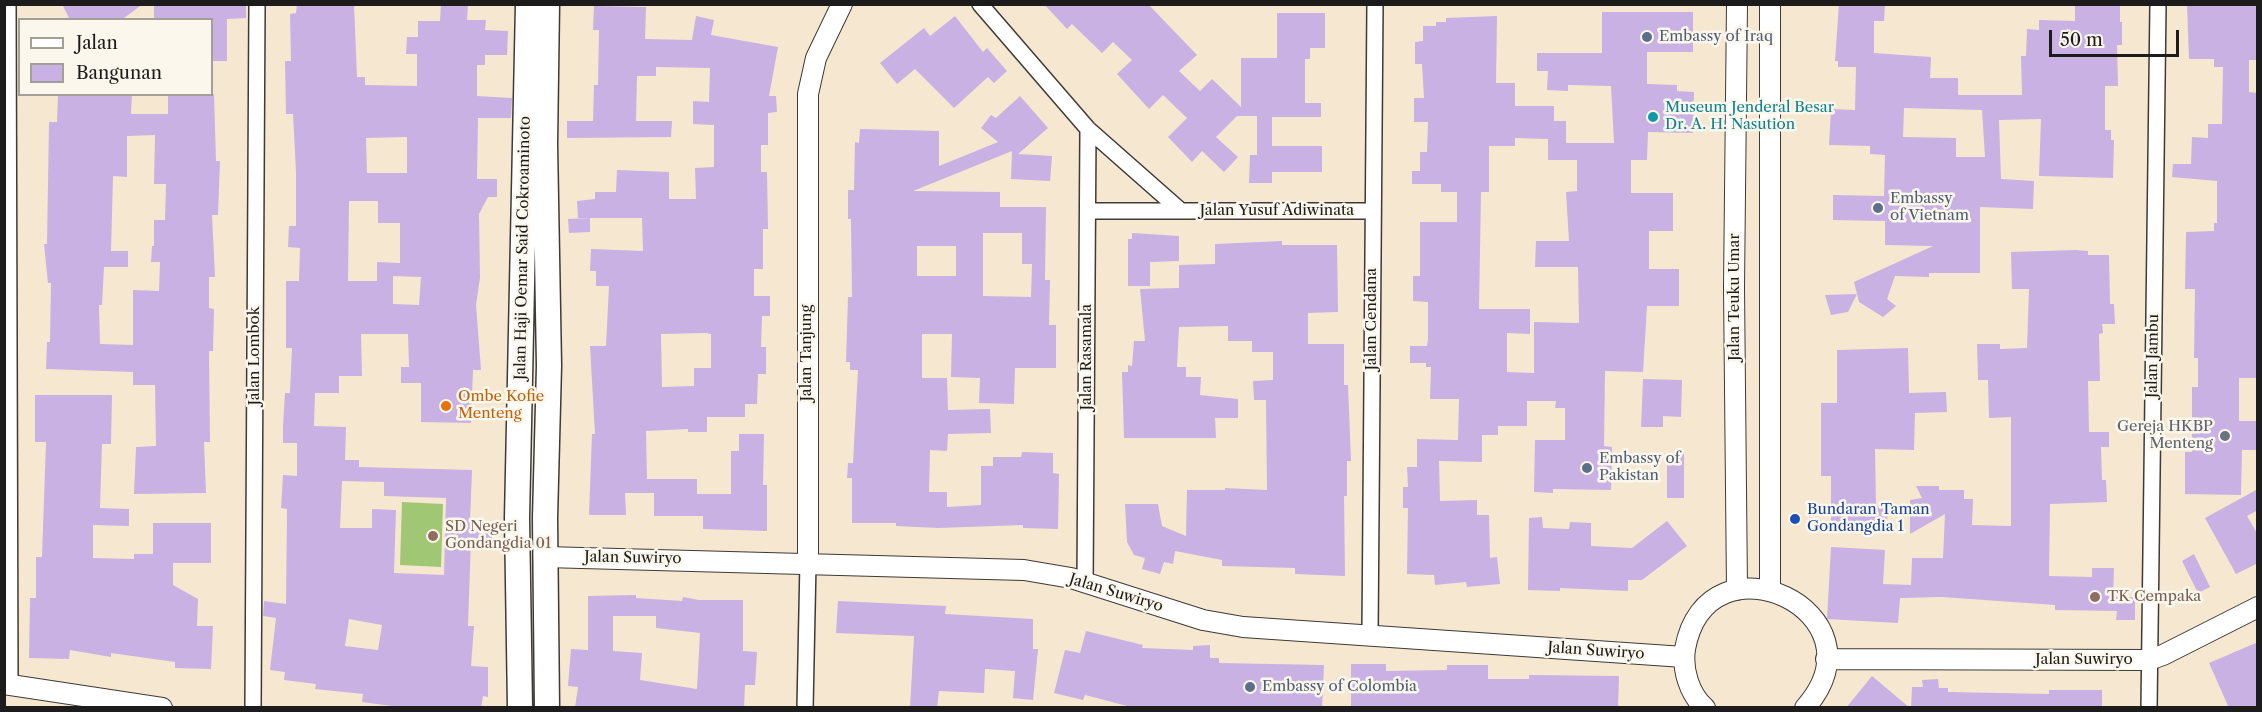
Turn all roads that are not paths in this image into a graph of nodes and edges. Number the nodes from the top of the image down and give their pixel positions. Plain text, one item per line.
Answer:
1 (8, 4) edge
2 (257, 4) edge
3 (528, 4) edge
4 (547, 4) edge
5 (842, 4) edge
6 (980, 4) edge
7 (1375, 4) edge
8 (1737, 4) edge
9 (1770, 4) edge
10 (2158, 4) edge
11 (7, 54) edge
12 (1088, 129) junction
13 (1768, 207) junction
14 (1735, 208) junction
15 (1088, 211) junction
16 (1181, 211) junction
17 (1373, 211) junction
18 (545, 557) junction
19 (808, 562) junction
20 (1085, 584) junction
21 (1770, 589) junction
22 (1737, 590) junction
23 (2258, 607) edge
24 (1370, 634) junction
25 (1684, 657) junction
26 (1826, 658) junction
27 (2149, 660) junction
28 (7, 685) edge
29 (162, 708) edge
30 (253, 708) edge
31 (520, 708) edge
32 (548, 708) edge
33 (806, 708) edge
34 (1705, 708) edge
35 (1805, 708) edge
36 (2149, 708) edge

1 - 11 street
2 - 30 street, Jalan Lombok
3 - 31 main road, Jalan Haji Oemar Said Cokroaminoto
4 - 18 main road, Jalan Haji Oemar Said Cokroaminoto
5 - 19 street, Jalan Tanjung
6 - 12 street, Jalan Yusuf Adiwinata
7 - 17 street, Jalan Cendana
8 - 14 street, Jalan Teuku Umar
9 - 13 street
10 - 27 street, Jalan Jambu
11 - 28 street
12 - 15 street, Jalan Rasamala
12 - 16 street, Jalan Yusuf Adiwinata
13 - 14 street
13 - 21 street
14 - 22 street, Jalan Teuku Umar
15 - 16 street, Jalan Yusuf Adiwinata
15 - 20 street, Jalan Rasamala
16 - 17 street, Jalan Yusuf Adiwinata
17 - 24 street, Jalan Cendana
18 - 19 street, Jalan Suwiryo
18 - 32 main road, Jalan Haji Oemar Said Cokroaminoto
19 - 20 street, Jalan Suwiryo
19 - 33 street, Jalan Tanjung
20 - 24 street, Jalan Suwiryo
21 - 22 street
21 - 26 street
22 - 25 street
23 - 27 street, Jalan Suwiryo
24 - 25 street, Jalan Suwiryo
25 - 34 street
26 - 27 street, Jalan Suwiryo
26 - 35 street
27 - 36 street, Jalan Jambu
28 - 29 street

